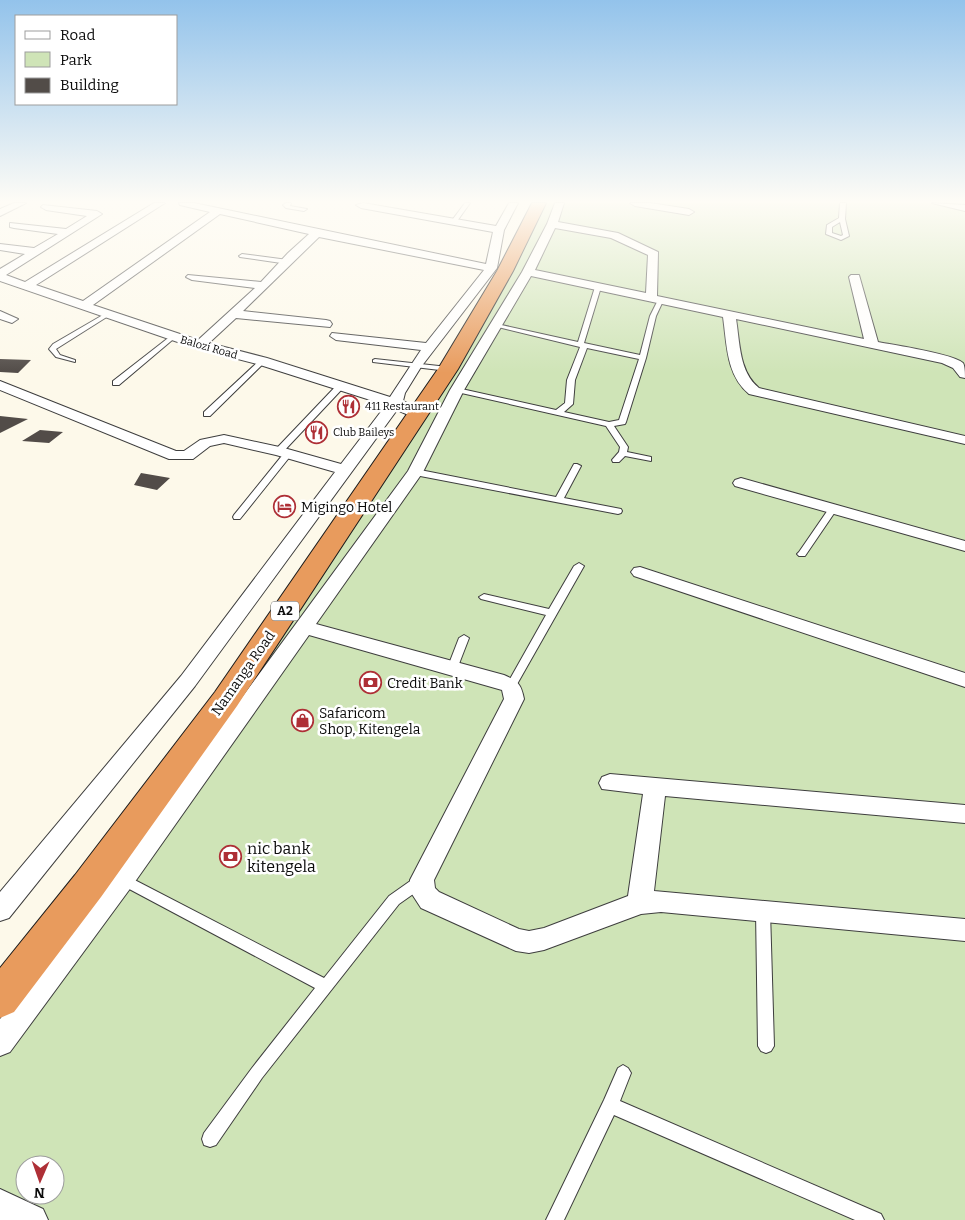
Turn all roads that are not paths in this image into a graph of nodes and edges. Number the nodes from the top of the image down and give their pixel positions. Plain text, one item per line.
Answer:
1 (24, 260) edge
2 (69, 260) edge
3 (145, 260) edge
4 (272, 260) edge
5 (451, 260) edge
6 (493, 260) edge
7 (514, 260) edge
8 (532, 260) edge
9 (655, 260) edge
10 (288, 262) joint
11 (491, 268) junction
12 (528, 272) junction
13 (0, 276) edge
14 (855, 276) dead end
15 (192, 277) dead end
16 (264, 286) junction
17 (26, 287) junction
18 (598, 287) junction
19 (655, 300) junction
20 (85, 305) junction
21 (110, 313) junction
22 (234, 314) junction
23 (730, 315) junction
24 (326, 324) dead end
25 (497, 326) junction
26 (174, 336) junction
27 (336, 336) dead end
28 (872, 344) junction
29 (200, 345) junction
30 (430, 346) junction
31 (582, 346) junction
32 (643, 358) junction
33 (73, 361) dead end
34 (262, 361) junction
35 (375, 361) dead end
36 (416, 366) junction
37 (965, 374) edge
38 (452, 379) junction
39 (116, 383) dead end
40 (0, 385) edge
41 (340, 387) junction
42 (406, 409) junction
43 (558, 412) junction
44 (207, 414) dead end
45 (609, 424) junction
46 (965, 440) edge
47 (284, 453) junction
48 (623, 453) junction
49 (648, 459) dead end
50 (616, 460) dead end
51 (577, 466) dead end
52 (344, 470) junction
53 (415, 472) junction
54 (741, 483) dead end
55 (559, 500) junction
56 (833, 509) junction
57 (618, 510) dead end
58 (237, 517) dead end
59 (965, 546) edge
60 (802, 554) dead end
61 (579, 566) dead end
62 (640, 572) dead end
63 (484, 597) dead end
64 (552, 613) junction
65 (304, 627) junction
66 (464, 638) dead end
67 (452, 669) junction
68 (965, 680) edge
69 (511, 686) junction
70 (610, 783) dead end
71 (655, 787) junction
72 (965, 814) edge
73 (123, 879) junction
74 (422, 880) junction
75 (640, 903) junction
76 (0, 910) edge
77 (763, 911) junction
78 (965, 930) edge
79 (325, 986) junction
80 (0, 998) edge
81 (0, 1042) edge
82 (766, 1046) dead end
83 (623, 1072) dead end
84 (610, 1106) junction
85 (210, 1140) dead end
86 (0, 1205) edge
87 (32, 1220) edge
88 (555, 1220) edge
89 (875, 1220) edge

1 - 13 street
2 - 17 street
3 - 20 street
4 - 10 lane
5 - 11 street
6 - 11 street
7 - 38 highway, Namanga Road / A2
8 - 12 street
9 - 19 street
10 - 16 street
11 - 30 street
12 - 18 street
12 - 25 street
13 - 17 street, Balozi Road
14 - 28 street
15 - 16 street
16 - 22 street
17 - 20 street, Balozi Road
18 - 19 street
18 - 31 lane
19 - 23 street
19 - 32 lane
20 - 21 street, Balozi Road
21 - 26 street, Balozi Road
21 - 33 lane
22 - 24 street
22 - 29 street
23 - 28 street
23 - 46 street
25 - 31 lane
25 - 38 street
26 - 29 street, Balozi Road
26 - 39 lane
27 - 30 street
28 - 37 street
29 - 34 street, Balozi Road
30 - 36 street
31 - 32 lane
31 - 43 lane
32 - 45 lane
34 - 41 street, Balozi Road
34 - 44 lane
35 - 36 lane
36 - 38 lane
36 - 42 street
38 - 42 highway, Namanga Road / A2
38 - 43 lane
38 - 53 street
40 - 47 street
41 - 42 street, Balozi Road
41 - 47 lane
42 - 52 street
42 - 80 highway, Namanga Road / A2
43 - 45 lane
45 - 48 lane
47 - 52 street
47 - 58 lane
48 - 49 lane
48 - 50 lane
51 - 55 lane
52 - 76 street
53 - 55 lane
53 - 65 street
54 - 56 street
55 - 57 lane
56 - 59 street
56 - 60 lane
61 - 64 lane
62 - 68 street
63 - 64 lane
64 - 69 lane
65 - 67 street
65 - 73 street
66 - 67 lane
67 - 69 street
69 - 74 street
70 - 71 street
71 - 72 street
71 - 75 street
73 - 79 lane
73 - 81 street
74 - 75 street
74 - 79 lane
75 - 77 street
77 - 78 street
77 - 82 lane
79 - 85 lane
83 - 84 lane
84 - 88 lane
84 - 89 lane
86 - 87 street

